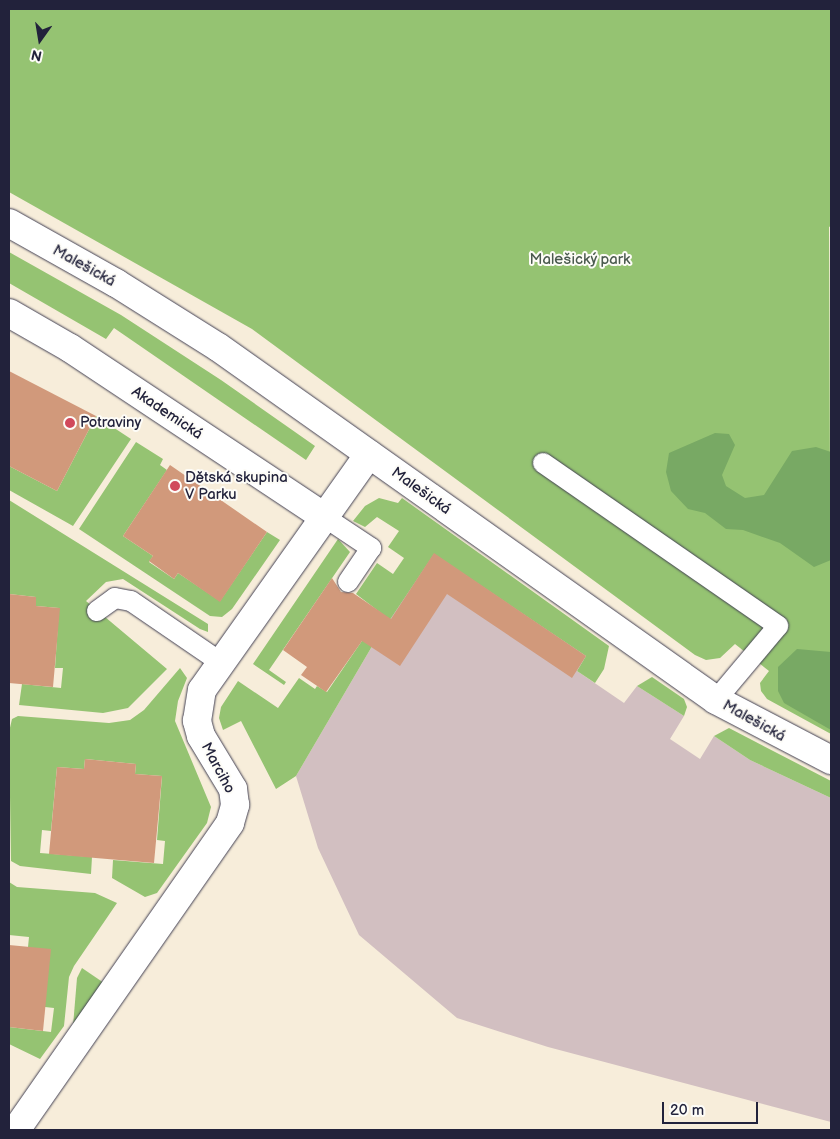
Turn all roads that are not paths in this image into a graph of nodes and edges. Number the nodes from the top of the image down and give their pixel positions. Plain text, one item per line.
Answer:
1 (9, 223) edge
2 (11, 321) edge
3 (369, 454) junction
4 (543, 462) dead end
5 (323, 516) junction
6 (348, 582) dead end
7 (97, 611) dead end
8 (220, 662) junction
9 (716, 700) junction
10 (831, 760) edge
11 (9, 1129) edge
12 (17, 1130) edge

1 - 3 street, Malešická
2 - 5 street, Akademická
3 - 5 street, Marciho
3 - 9 street, Malešická
4 - 9 lane
5 - 6 lane
5 - 8 street, Marciho
7 - 8 lane
8 - 12 street, Marciho
9 - 10 street, Malešická
11 - 12 lane

